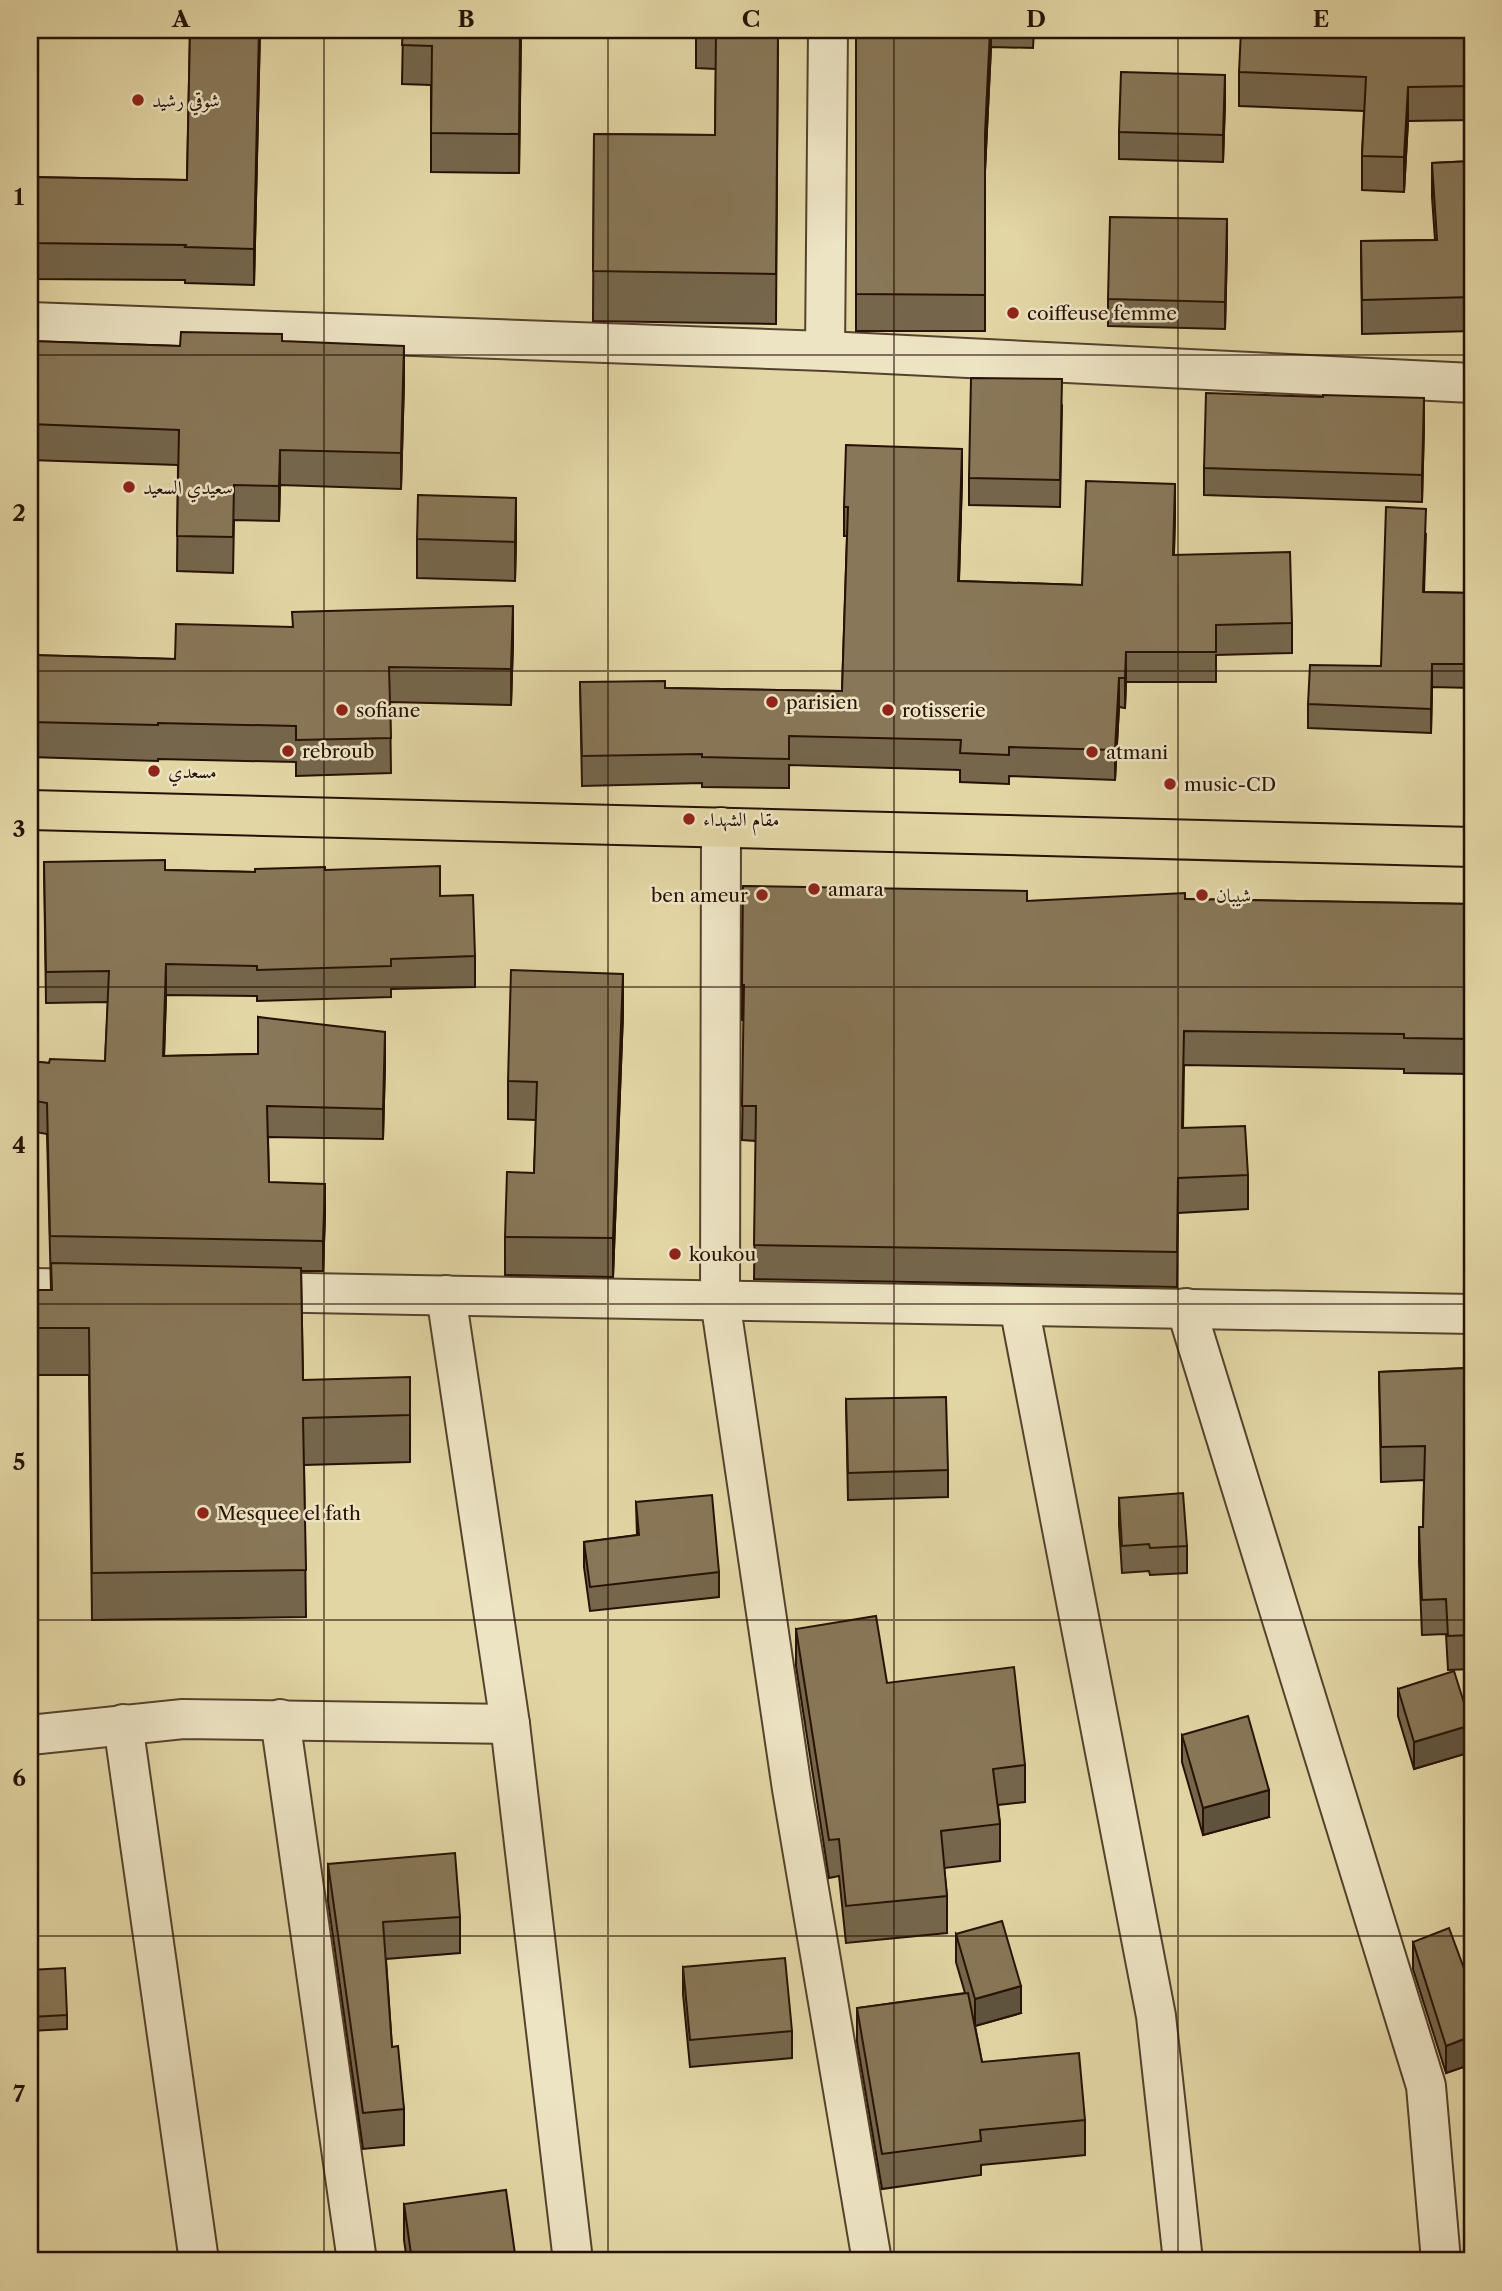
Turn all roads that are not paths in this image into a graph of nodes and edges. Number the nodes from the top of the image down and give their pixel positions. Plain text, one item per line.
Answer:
1 (828, 30) edge
2 (30, 322) edge
3 (825, 351) junction
4 (1472, 383) edge
5 (30, 810) edge
6 (721, 827) junction
7 (1472, 847) edge
8 (30, 1288) edge
9 (141, 1290) edge
10 (210, 1291) edge
11 (446, 1295) junction
12 (720, 1300) junction
13 (1019, 1306) junction
14 (1186, 1308) junction
15 (1472, 1314) edge
16 (280, 1719) junction
17 (123, 1724) junction
18 (510, 1724) junction
19 (30, 1735) edge
20 (199, 2261) edge
21 (356, 2261) edge
22 (573, 2261) edge
23 (872, 2261) edge
24 (1183, 2261) edge
25 (1441, 2261) edge

1 - 3 street
2 - 3 street
3 - 4 street
5 - 6 main road
6 - 7 main road
6 - 12 street
8 - 9 street
10 - 11 street
11 - 12 street
11 - 18 street
12 - 13 street
12 - 23 street
13 - 14 street
13 - 24 street
14 - 15 street
14 - 25 street
16 - 17 street
16 - 18 street
16 - 21 street
17 - 19 street
17 - 20 street
18 - 22 street

